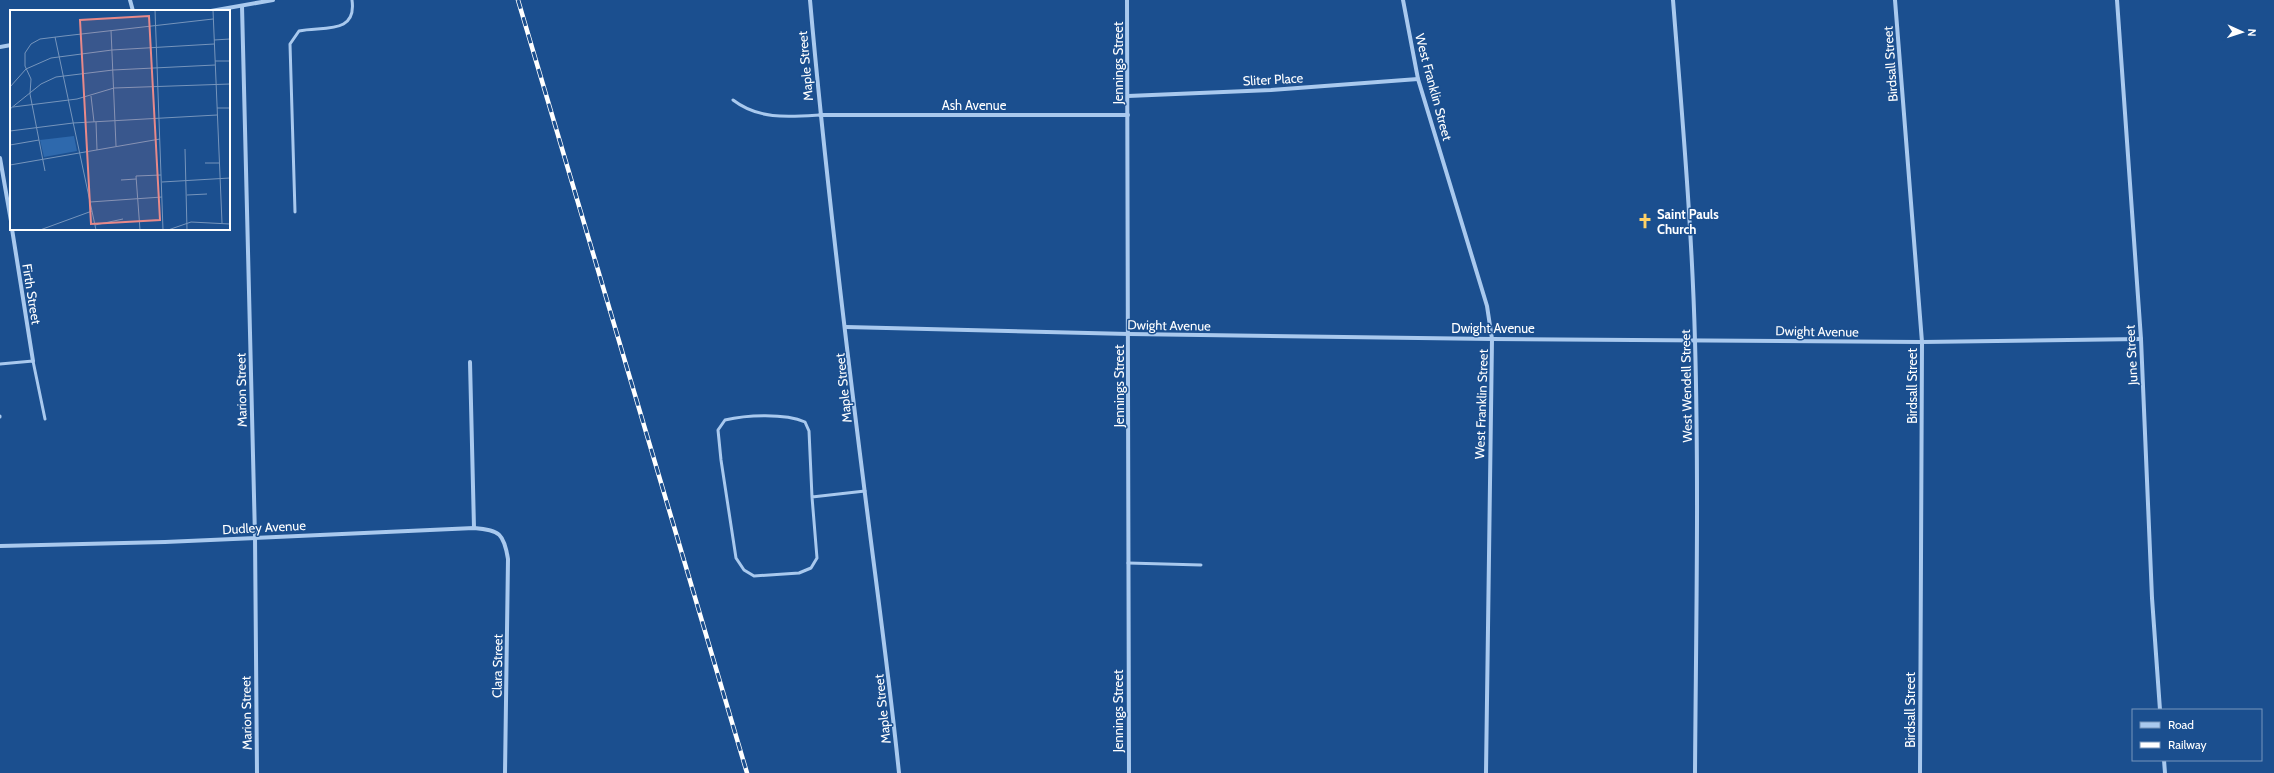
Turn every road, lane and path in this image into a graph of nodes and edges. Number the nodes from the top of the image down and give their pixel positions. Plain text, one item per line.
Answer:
1 (130, 0) edge
2 (273, 0) edge
3 (352, 0) edge
4 (810, 0) edge
5 (1127, 0) edge
6 (1403, 0) edge
7 (1673, 0) edge
8 (1895, 0) edge
9 (2117, 0) edge
10 (242, 6) junction
11 (133, 10) edge
12 (217, 10) edge
13 (10, 45) edge
14 (0, 47) edge
15 (1418, 79) junction
16 (1128, 96) junction
17 (733, 100) dead end
18 (820, 115) junction
19 (1128, 115) junction
20 (0, 158) edge
21 (294, 212) dead end
22 (10, 215) edge
23 (12, 230) edge
24 (846, 326) junction
25 (1129, 334) junction
26 (1492, 339) junction
27 (1695, 339) junction
28 (2141, 339) junction
29 (1922, 342) junction
30 (33, 361) junction
31 (470, 362) dead end
32 (0, 364) edge
33 (45, 419) dead end
34 (865, 491) junction
35 (812, 497) junction
36 (474, 528) junction
37 (255, 537) junction
38 (0, 546) edge
39 (508, 559) joint
40 (1128, 563) junction
41 (1201, 565) dead end
42 (2160, 709) edge
43 (2164, 761) edge
44 (257, 773) edge
45 (505, 773) edge
46 (899, 773) edge
47 (1129, 773) edge
48 (1486, 773) edge
49 (1695, 773) edge
50 (1920, 773) edge
51 (2164, 773) edge

1 - 11 street
2 - 10 street
3 - 21 lane
4 - 18 street, Maple Street
5 - 16 street, Jennings Street
6 - 15 street, West Franklin Street
7 - 27 street, West Wendell Street
8 - 29 street, Birdsall Street
9 - 28 street, June Street
10 - 12 street
10 - 37 street, Marion Street
13 - 14 street
15 - 16 street, Sliter Place
15 - 26 street, West Franklin Street
16 - 19 street, Jennings Street
17 - 18 lane
18 - 19 street, Ash Avenue
18 - 24 street, Maple Street
19 - 25 street, Jennings Street
20 - 22 street
23 - 30 street, Firth Street
24 - 25 street, Dwight Avenue
24 - 34 street, Maple Street
25 - 26 street, Dwight Avenue
25 - 40 street, Jennings Street
26 - 27 street, Dwight Avenue
26 - 48 street, West Franklin Street
27 - 29 street, Dwight Avenue
27 - 49 street, West Wendell Street
28 - 29 street, Dwight Avenue
28 - 42 street, June Street
29 - 50 street, Birdsall Street
30 - 32 lane
30 - 33 lane
31 - 36 street
34 - 35 lane
34 - 46 street, Maple Street
35 - 35 lane
36 - 37 street, Dudley Avenue
36 - 39 street, Dudley Avenue
37 - 38 street, Dudley Avenue
37 - 44 street, Marion Street
39 - 45 street, Clara Street
40 - 41 lane
40 - 47 street, Jennings Street
43 - 51 street

